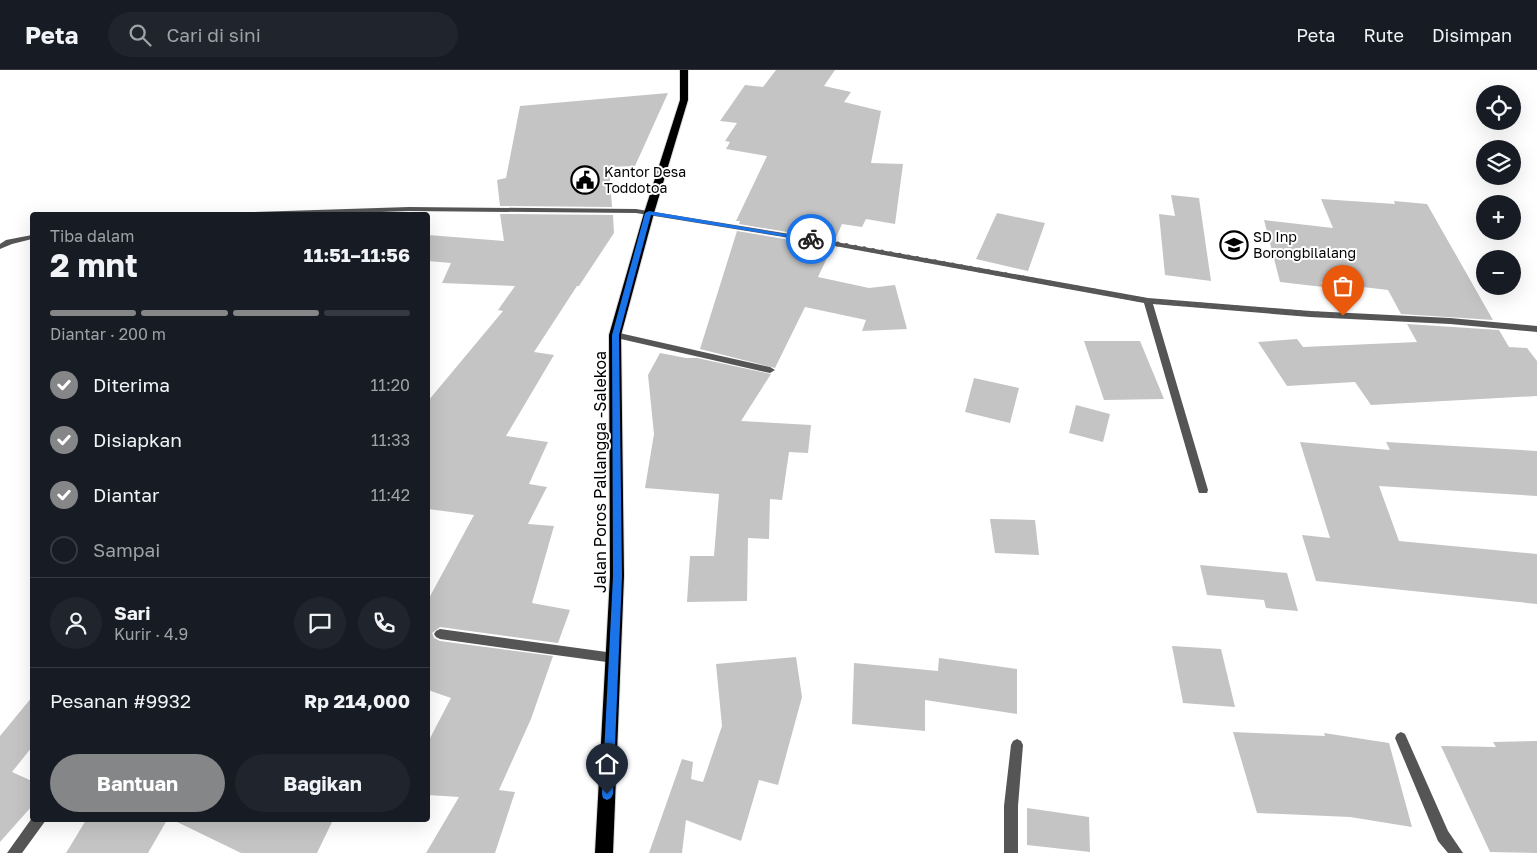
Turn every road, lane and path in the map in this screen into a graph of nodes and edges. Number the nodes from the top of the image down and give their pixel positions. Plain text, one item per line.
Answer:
1 (684, 70) edge
2 (318, 212) edge
3 (649, 213) junction
4 (30, 237) edge
5 (0, 247) edge
6 (1148, 301) junction
7 (1537, 329) edge
8 (615, 335) junction
9 (770, 370) dead end
10 (1203, 490) dead end
11 (440, 634) dead end
12 (614, 658) junction
13 (1401, 738) dead end
14 (1017, 745) dead end
15 (37, 822) edge
16 (14, 853) edge
17 (604, 853) edge
18 (1011, 853) edge
19 (1456, 853) edge

1 - 3 main road, Jalan Poros Pallangga -Salekoa
2 - 3 street
3 - 6 street
3 - 8 main road, Jalan Poros Pallangga -Salekoa
4 - 5 street
6 - 7 street
6 - 10 street
8 - 9 street
8 - 12 main road, Jalan Poros Pallangga -Salekoa
11 - 12 street
12 - 17 main road, Jalan Poros Pallangga -Salekoa
13 - 19 street
14 - 18 street
15 - 16 street

